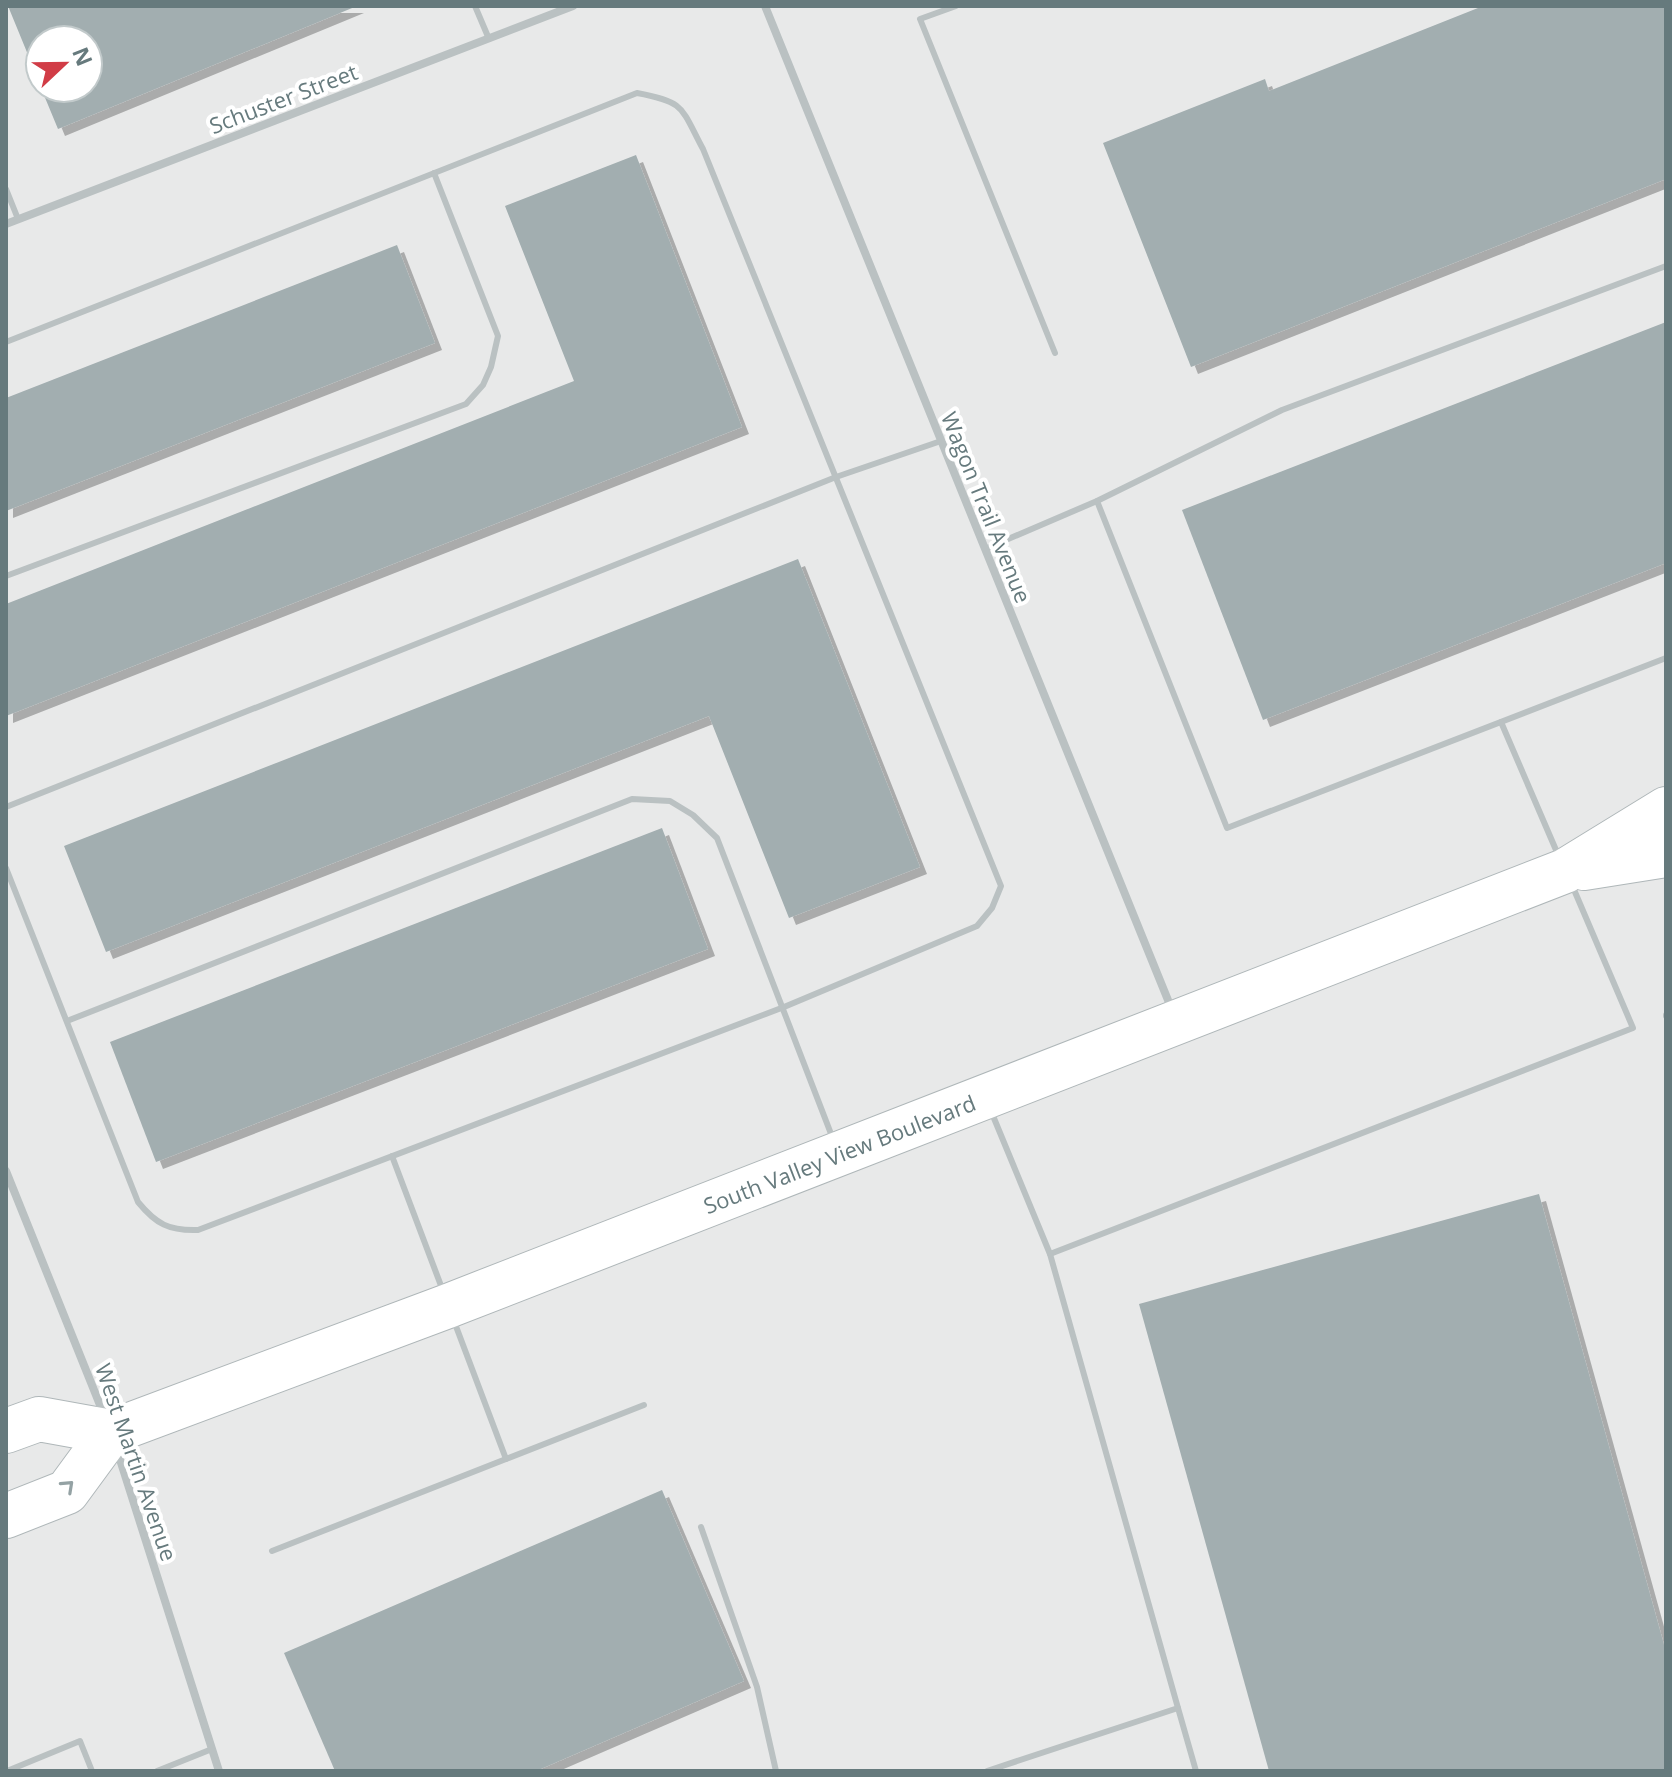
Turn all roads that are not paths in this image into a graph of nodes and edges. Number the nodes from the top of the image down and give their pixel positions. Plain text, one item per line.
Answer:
1 (475, 6) edge
2 (573, 6) edge
3 (765, 6) edge
4 (956, 6) edge
5 (489, 39) junction
6 (434, 173) junction
7 (6, 189) edge
8 (18, 219) junction
9 (6, 224) edge
10 (1666, 266) edge
11 (6, 342) edge
12 (1055, 353) dead end
13 (941, 441) junction
14 (836, 477) junction
15 (1097, 501) junction
16 (985, 549) junction
17 (6, 576) edge
18 (1666, 658) edge
19 (1501, 722) junction
20 (6, 807) edge
21 (1666, 809) edge
22 (1666, 855) edge
23 (6, 868) edge
24 (1565, 871) junction
25 (784, 1007) junction
26 (67, 1021) junction
27 (1177, 1022) junction
28 (985, 1097) junction
29 (838, 1154) junction
30 (392, 1156) junction
31 (6, 1171) edge
32 (1050, 1254) junction
33 (448, 1306) junction
34 (644, 1405) dead end
35 (6, 1431) edge
36 (111, 1432) junction
37 (506, 1459) junction
38 (6, 1516) edge
39 (701, 1527) dead end
40 (272, 1551) dead end
41 (1178, 1708) junction
42 (212, 1749) junction
43 (7, 1771) edge
44 (92, 1771) edge
45 (157, 1771) edge
46 (219, 1771) edge
47 (776, 1771) edge
48 (987, 1771) edge
49 (1196, 1771) edge

1 - 5 lane
2 - 5 street, Schuster Street
3 - 13 street, Wagon Trail Avenue
4 - 12 lane
5 - 8 street, Schuster Street
6 - 11 lane
6 - 14 lane
6 - 17 lane
7 - 8 lane
8 - 9 street, Schuster Street
10 - 15 lane
13 - 14 lane
13 - 16 street, Wagon Trail Avenue
14 - 20 lane
14 - 25 lane
15 - 16 lane
15 - 19 lane
16 - 27 street, Wagon Trail Avenue
18 - 19 lane
19 - 24 lane
21 - 24 main road, South Valley View Boulevard
22 - 24 main road, South Valley View Boulevard
23 - 26 lane
24 - 27 main road, South Valley View Boulevard
24 - 32 lane
25 - 26 lane
25 - 29 lane
25 - 30 lane
26 - 30 lane
27 - 28 main road, South Valley View Boulevard
28 - 29 main road, South Valley View Boulevard
28 - 32 lane
29 - 33 main road, South Valley View Boulevard
30 - 33 lane
31 - 36 street, West Martin Avenue
32 - 41 lane
33 - 36 main road, South Valley View Boulevard
33 - 37 lane
34 - 37 lane
35 - 36 main road
38 -> 36 main road
36 - 42 street, West Martin Avenue
37 - 40 lane
39 - 47 lane
41 - 48 lane
41 - 49 lane
42 - 45 lane
42 - 46 street, West Martin Avenue
43 - 44 lane

